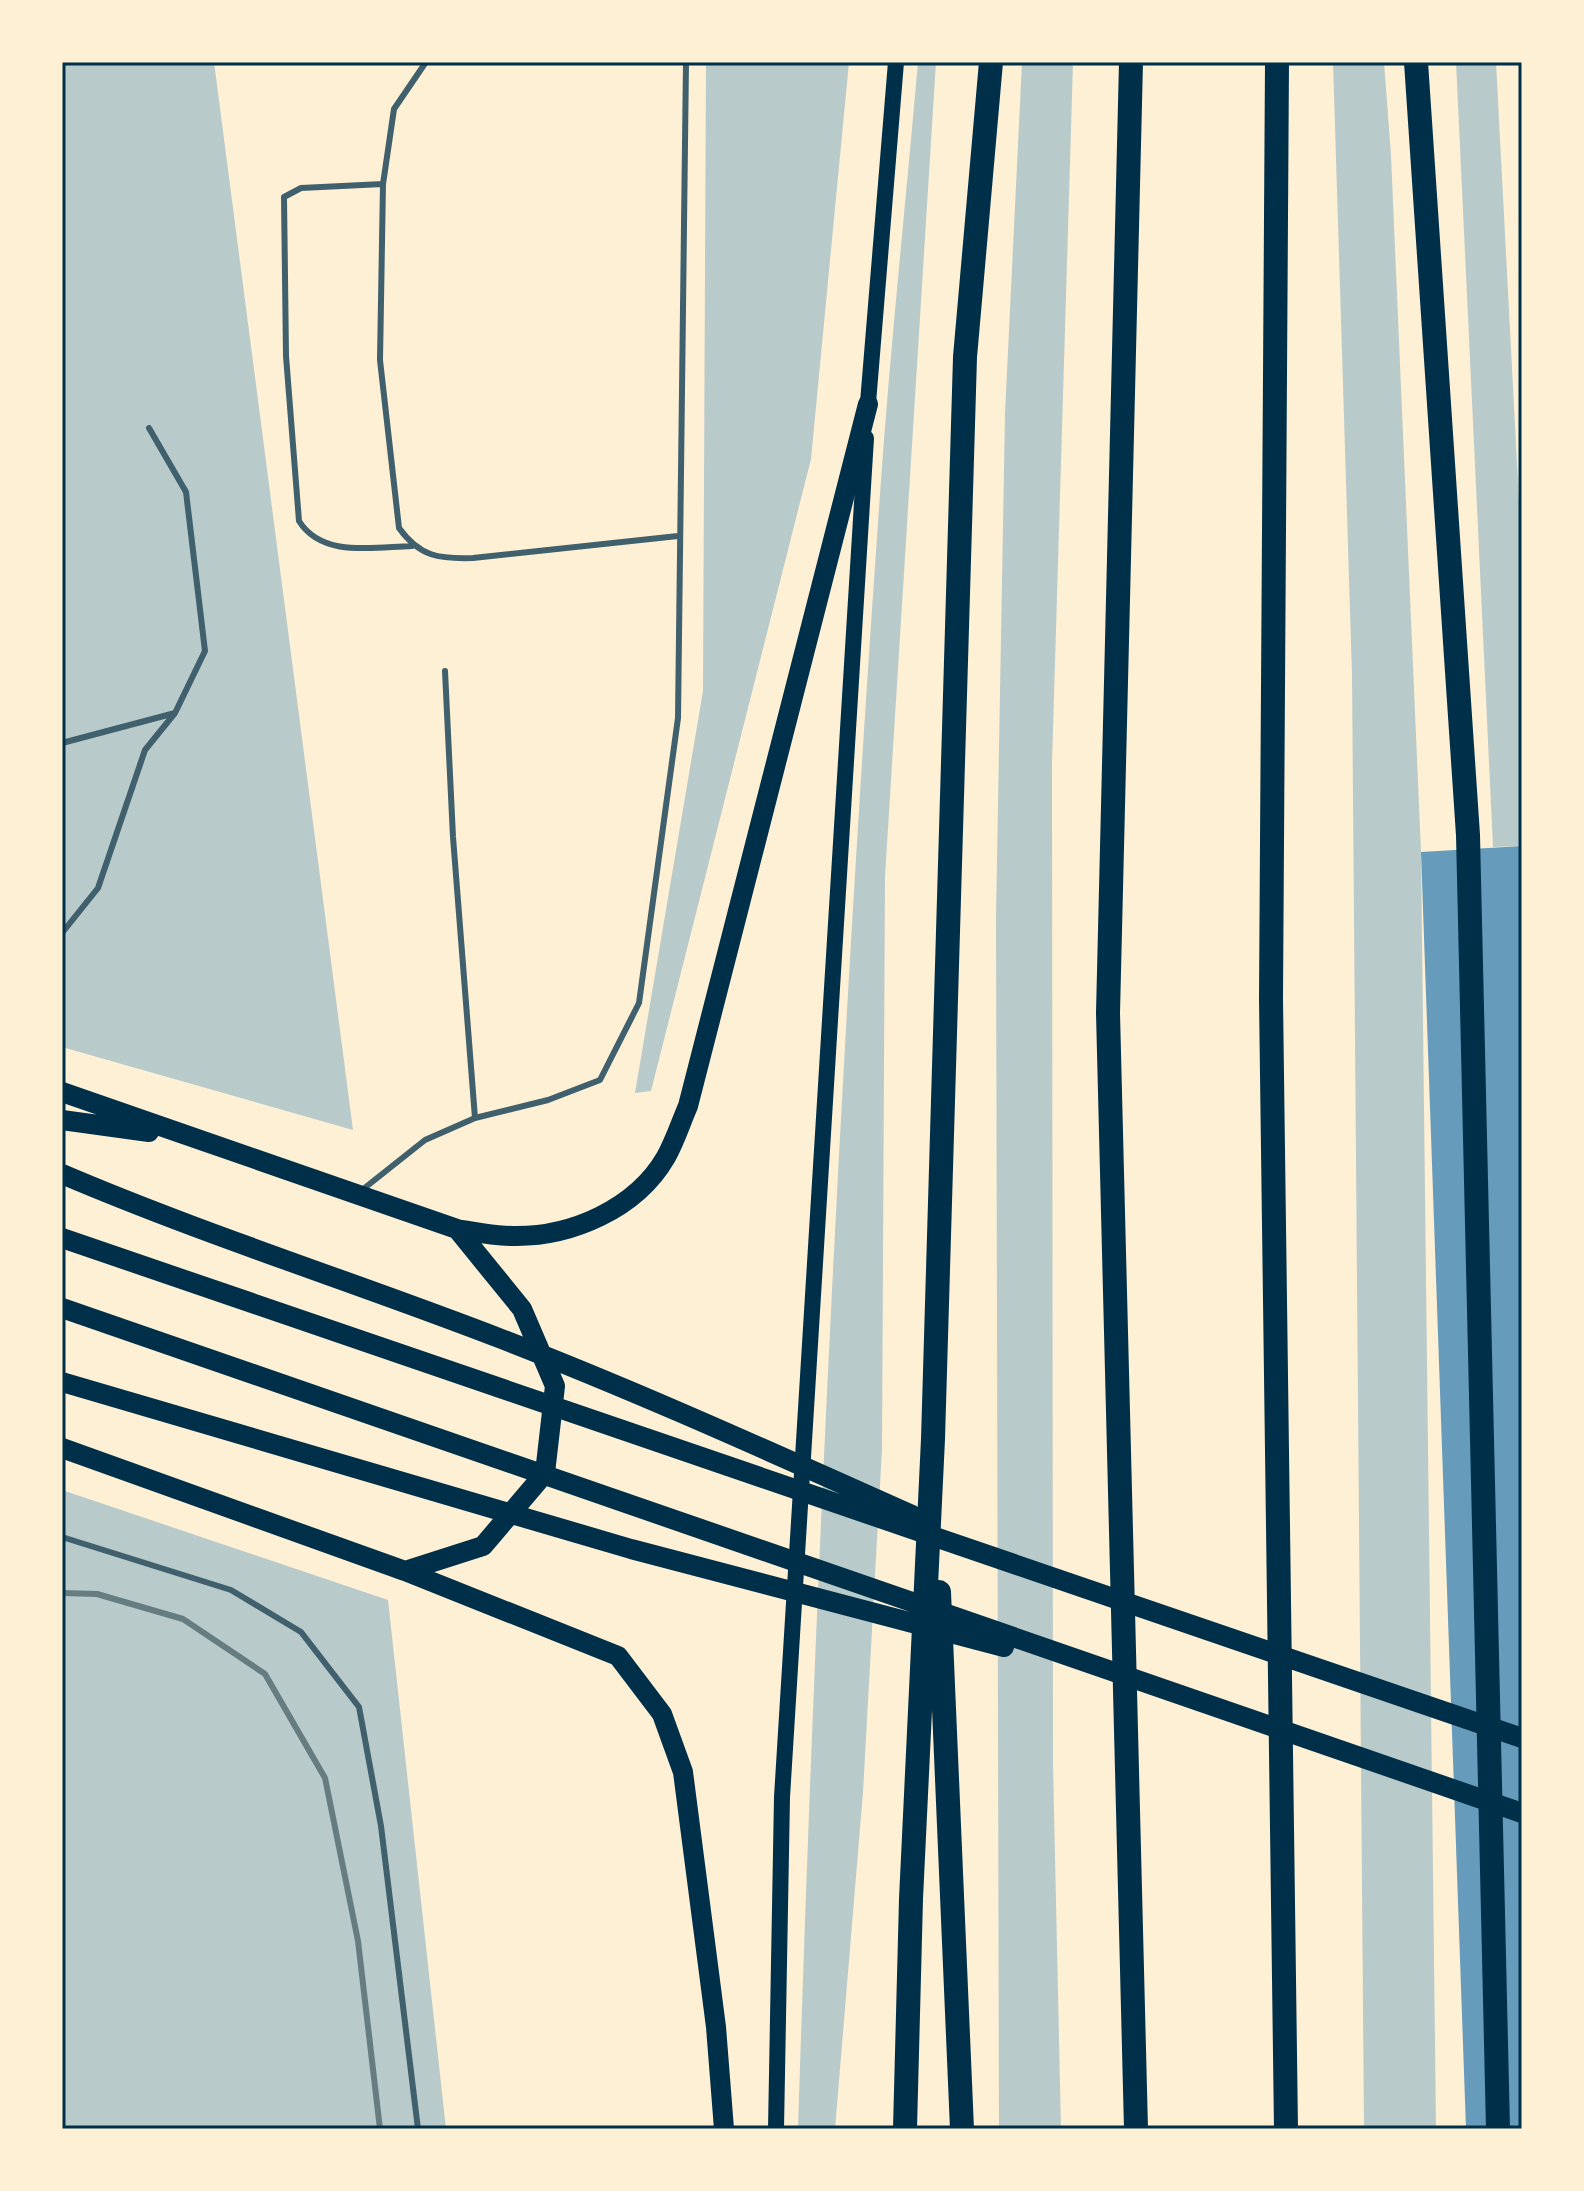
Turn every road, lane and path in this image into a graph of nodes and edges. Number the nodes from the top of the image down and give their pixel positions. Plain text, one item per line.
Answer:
1 (426, 62) edge
2 (686, 62) edge
3 (896, 62) edge
4 (991, 62) edge
5 (1131, 62) edge
6 (1277, 62) edge
7 (1416, 62) edge
8 (383, 184) junction
9 (868, 404) junction
10 (149, 428) dead end
11 (678, 536) junction
12 (412, 546) junction
13 (445, 671) dead end
14 (175, 713) junction
15 (62, 743) edge
16 (62, 933) edge
17 (62, 1092) edge
18 (475, 1118) junction
19 (62, 1120) edge
20 (223, 1147) junction
21 (62, 1174) edge
22 (359, 1193) junction
23 (457, 1229) junction
24 (62, 1238) edge
25 (62, 1308) edge
26 (62, 1382) edge
27 (933, 1439) junction
28 (62, 1448) edge
29 (62, 1537) edge
30 (1019, 1563) junction
31 (405, 1571) junction
32 (1163, 1689) junction
33 (1522, 1738) edge
34 (1522, 1813) edge
35 (418, 2129) edge
36 (724, 2129) edge
37 (776, 2129) edge
38 (905, 2129) edge
39 (962, 2129) edge
40 (1136, 2129) edge
41 (1286, 2129) edge
42 (1498, 2129) edge

1 - 8 lane
2 - 11 lane
3 - 9 main road
4 - 27 highway
5 - 40 highway
6 - 41 highway
7 - 42 highway
8 - 12 lane
8 - 12 lane
9 - 23 main road
9 - 37 main road
10 - 14 lane
11 - 12 lane
11 - 18 lane
13 - 18 lane
14 - 15 lane
14 - 16 lane
17 - 20 main road
18 - 22 lane
19 - 20 main road
20 - 22 main road
21 - 30 main road
22 - 23 main road
23 - 31 main road
24 - 30 main road
25 - 32 main road
26 - 32 main road
27 - 38 highway
27 - 39 highway
28 - 31 main road
29 - 35 lane
30 - 33 main road
31 - 36 main road
32 - 34 main road

